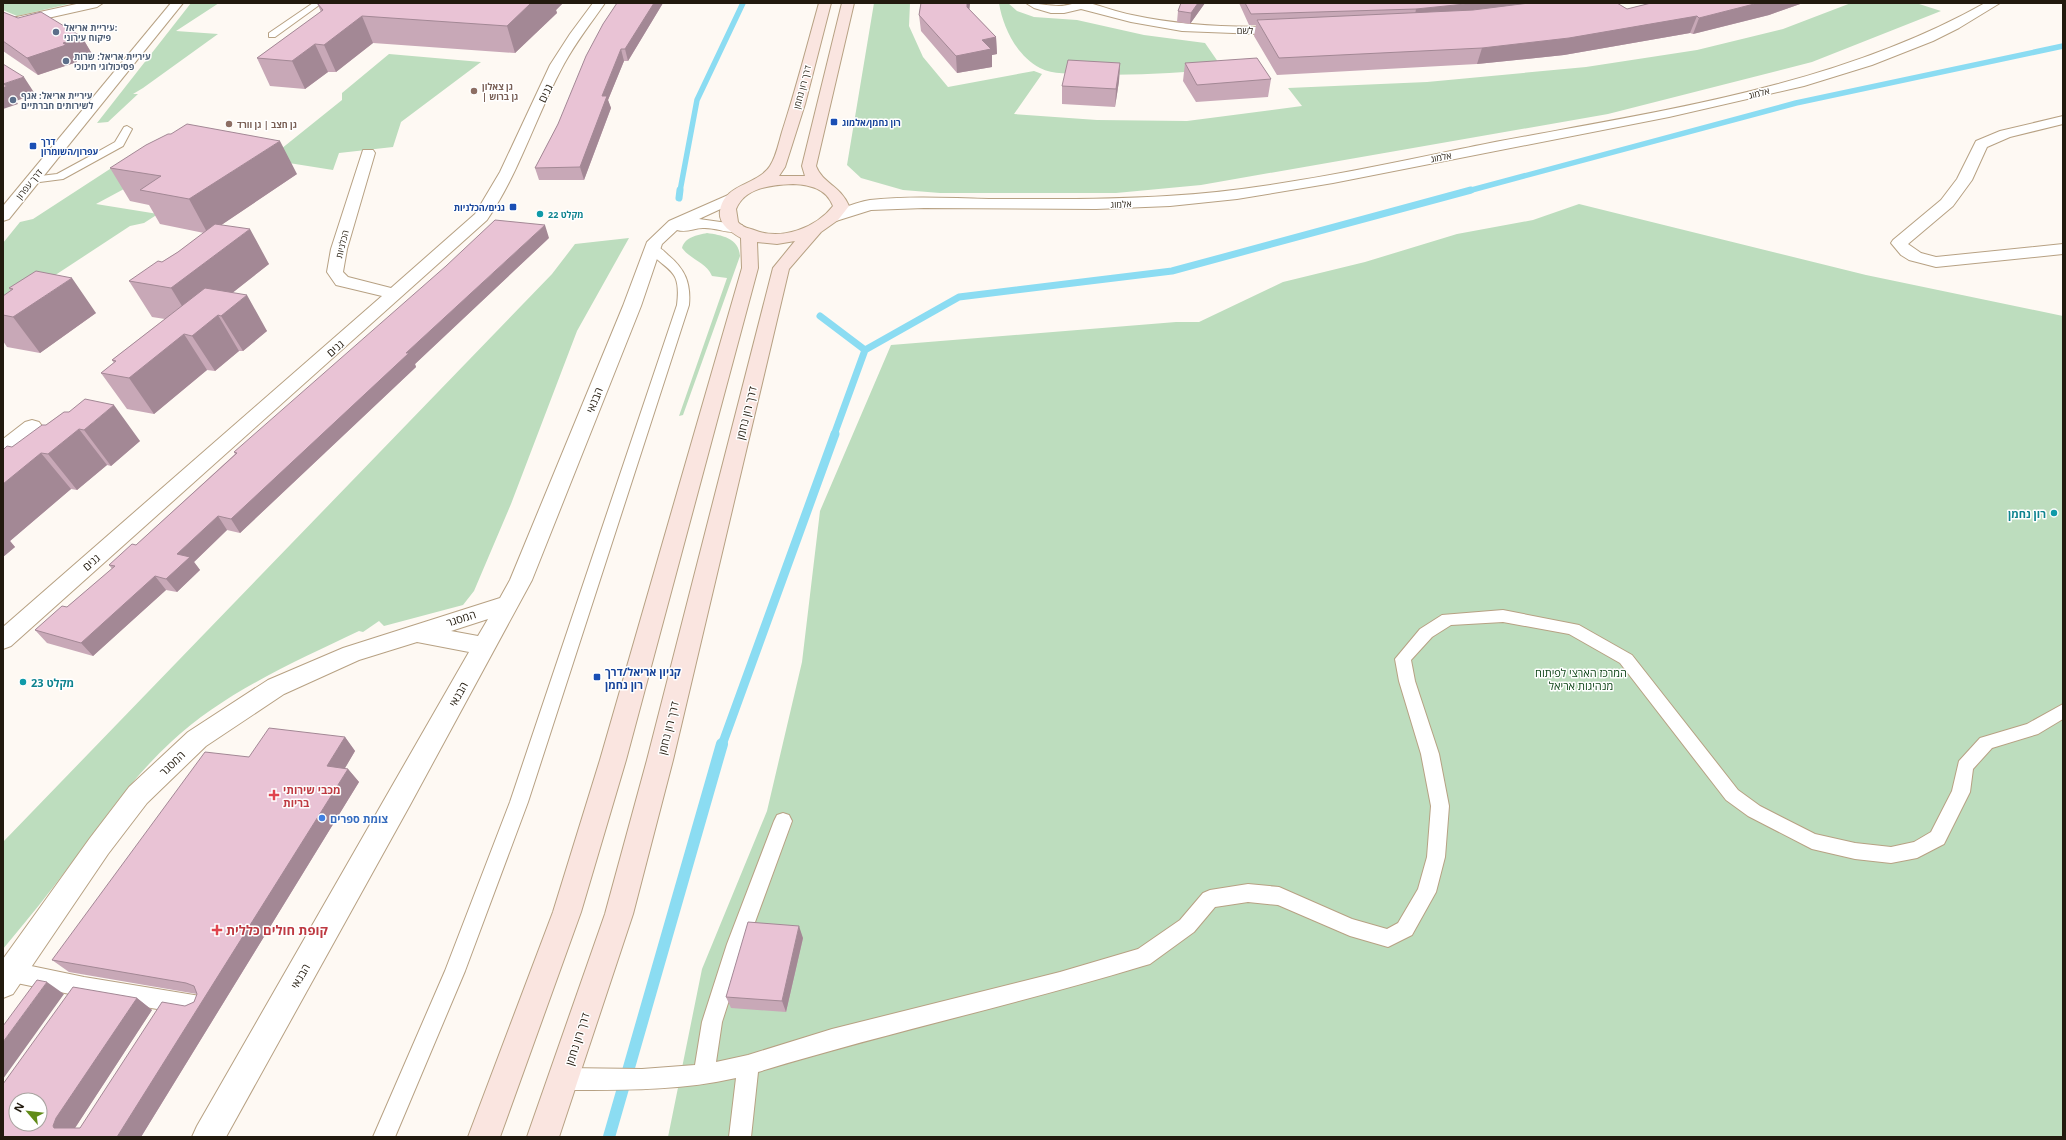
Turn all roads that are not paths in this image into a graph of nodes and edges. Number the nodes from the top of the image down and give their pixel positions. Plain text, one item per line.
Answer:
1 (97, 3) edge
2 (177, 3) edge
3 (318, 3) edge
4 (599, 3) edge
5 (825, 3) edge
6 (848, 3) edge
7 (1032, 3) edge
8 (1994, 3) edge
9 (1081, 4) edge
10 (3, 24) edge
11 (1298, 30) edge
12 (272, 35) dead end
13 (2063, 120) edge
14 (127, 129) dead end
15 (368, 153) dead end
16 (32, 180) junction
17 (758, 185) junction
18 (829, 189) junction
19 (735, 197) junction
20 (869, 204) junction
21 (3, 216) edge
22 (836, 216) junction
23 (814, 230) junction
24 (742, 231) junction
25 (660, 240) junction
26 (2063, 249) edge
27 (395, 294) junction
28 (32, 426) dead end
29 (3, 449) edge
30 (507, 604) junction
31 (416, 633) junction
32 (3, 640) edge
33 (484, 646) junction
34 (2063, 712) edge
35 (783, 821) dead end
36 (8, 978) edge
37 (84, 987) junction
38 (172, 1001) junction
39 (70, 1006) edge
40 (200, 1006) edge
41 (160, 1020) edge
42 (748, 1065) junction
43 (704, 1074) junction
44 (564, 1079) junction
45 (208, 1137) edge
46 (384, 1137) edge
47 (484, 1137) edge
48 (543, 1137) edge
49 (740, 1137) edge

1 - 10 street
2 - 16 street, דרך עפרון
3 - 12 lane
4 - 27 street, גנים
5 - 17 main road, דרך רון נחמן
6 - 18 main road
7 - 9 street
8 - 20 street, אלמוג
9 - 11 street, לשם
13 - 26 street
14 - 16 lane
15 - 27 street, הכלניות
16 - 21 street, דרך עפרון
17 - 18 main road
17 - 19 main road
18 - 20 street, אלמוג
18 - 22 main road
19 - 24 main road
19 - 25 street
20 - 22 street, אלמוג
22 - 23 main road
23 - 24 main road
23 - 44 main road, דרך רון נחמן
24 - 25 street
24 - 47 main road
25 - 30 street, הבנאי
25 - 46 lane
27 - 32 street, גנים
28 - 29 street
30 - 31 street, המסגר
30 - 33 street, הבנאי
31 - 33 street, המסגר
31 - 36 street, המסגר
33 - 45 street, הבנאי
34 - 42 lane
35 - 43 lane
36 - 37 lane
37 - 38 lane
37 - 39 lane
38 - 40 lane
38 - 41 lane
42 - 43 lane
42 - 49 lane
43 - 44 lane
44 - 48 main road, דרך רון נחמן

